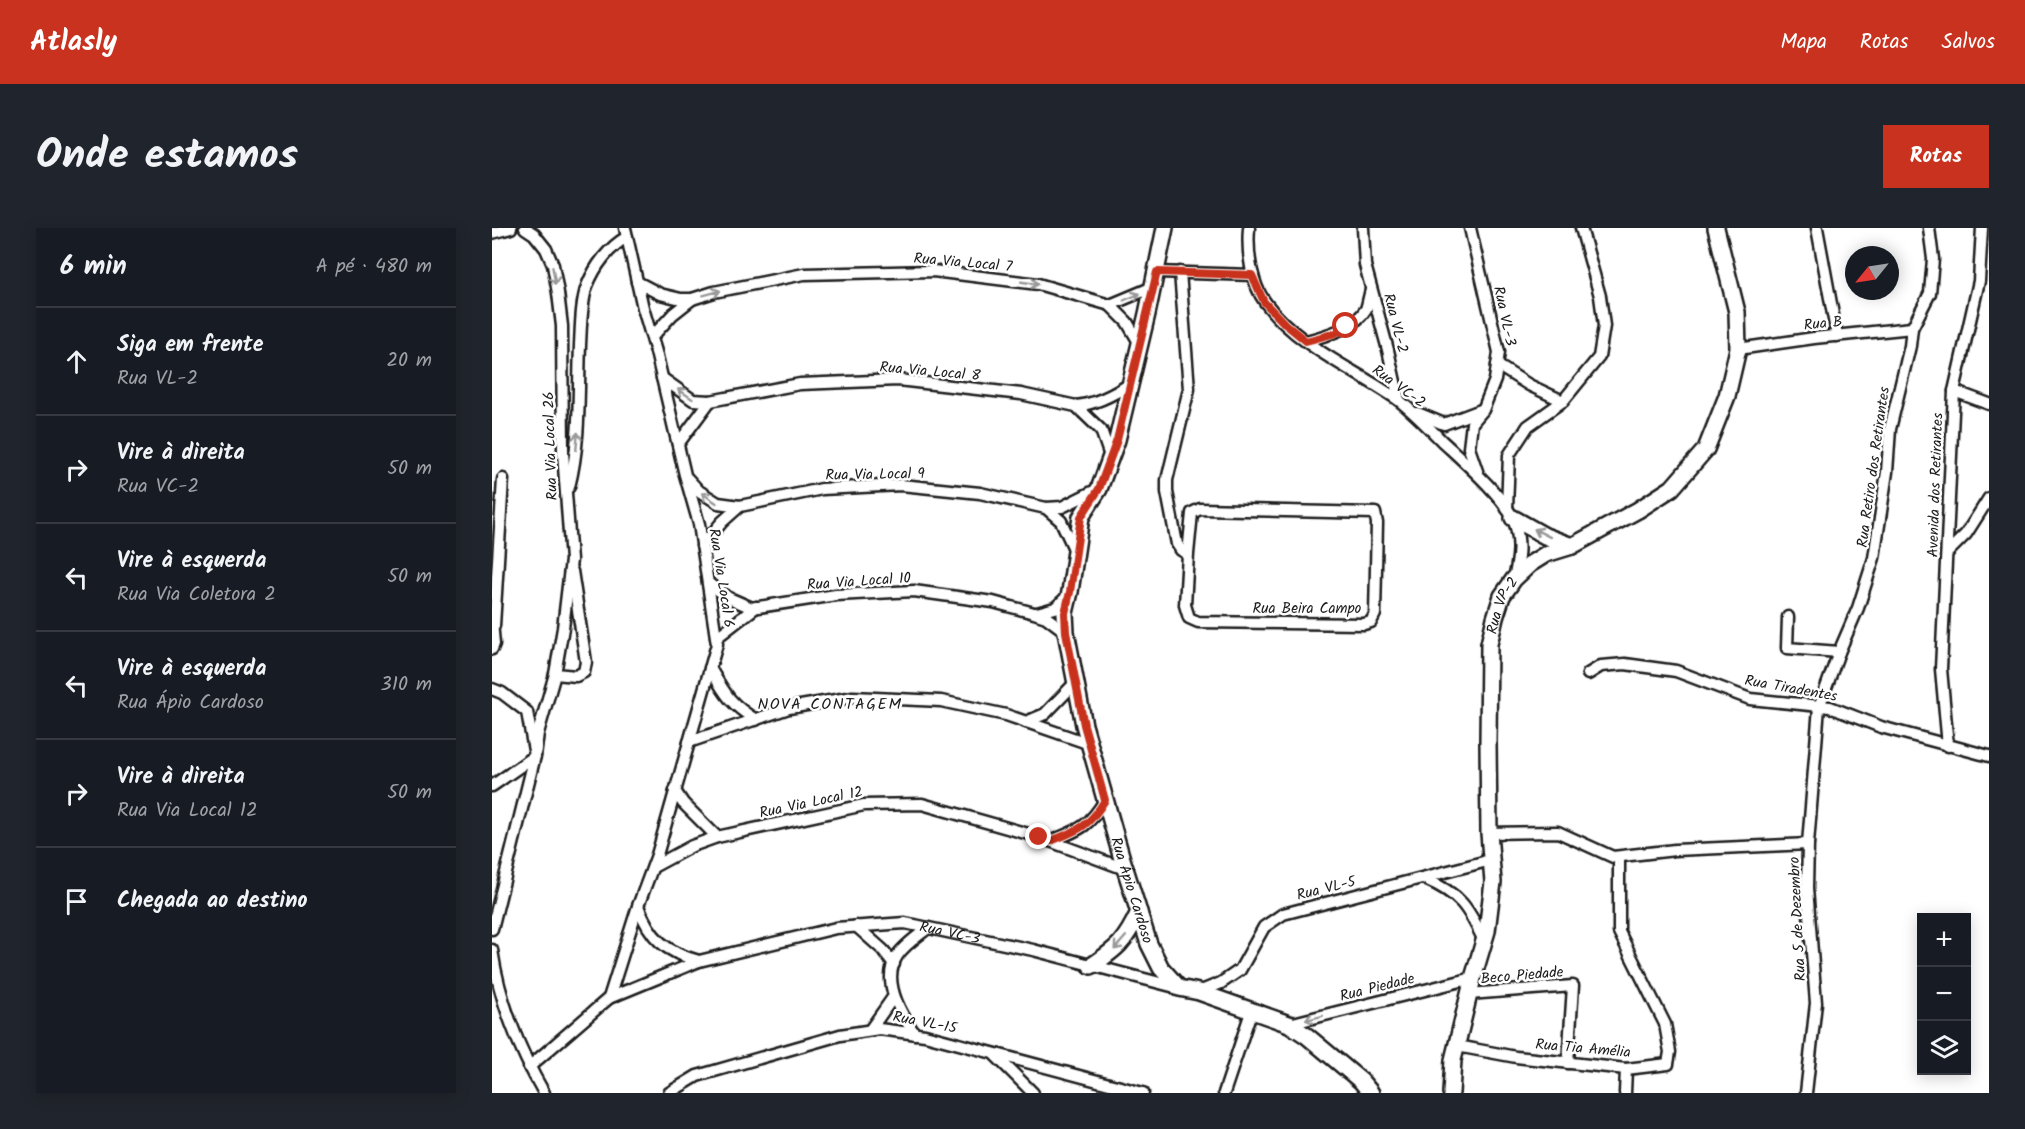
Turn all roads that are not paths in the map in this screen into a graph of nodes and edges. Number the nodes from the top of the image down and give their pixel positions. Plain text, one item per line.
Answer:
1 (511, 228) edge
2 (525, 228) edge
3 (1165, 228) edge
4 (1249, 228) edge
5 (1363, 228) edge
6 (1470, 228) edge
7 (1581, 228) edge
8 (1716, 228) edge
9 (1817, 228) edge
10 (1929, 228) edge
11 (1982, 228) edge
12 (626, 232) edge
13 (492, 233) edge
14 (1180, 272) junction
15 (1252, 275) junction
16 (1155, 280) junction
17 (637, 282) junction
18 (1984, 283) edge
19 (1371, 287) junction
20 (692, 299) junction
21 (1110, 305) junction
22 (1912, 328) junction
23 (1837, 336) junction
24 (652, 338) junction
25 (1306, 341) junction
26 (1140, 344) junction
27 (1738, 349) junction
28 (1497, 365) junction
29 (662, 378) junction
30 (1131, 382) junction
31 (1954, 391) junction
32 (1399, 400) junction
33 (710, 401) junction
34 (1563, 401) junction
35 (1989, 404) edge
36 (1076, 406) junction
37 (1482, 410) junction
38 (1411, 411) junction
39 (678, 444) junction
40 (1111, 459) junction
41 (685, 475) junction
42 (1479, 477) junction
43 (503, 479) dead end
44 (1099, 489) junction
45 (1989, 498) edge
46 (566, 499) junction
47 (740, 506) junction
48 (1046, 508) junction
49 (1510, 514) junction
50 (702, 546) junction
51 (1572, 546) junction
52 (1947, 553) junction
53 (1076, 554) junction
54 (1188, 554) junction
55 (571, 560) junction
56 (1514, 579) junction
57 (708, 583) junction
58 (1070, 592) junction
59 (756, 607) junction
60 (1034, 613) junction
61 (1788, 617) dead end
62 (493, 624) edge
63 (1066, 632) junction
64 (716, 638) junction
65 (492, 649) edge
66 (1839, 652) junction
67 (710, 668) junction
68 (555, 674) junction
69 (1588, 674) dead end
70 (1076, 682) junction
71 (492, 689) edge
72 (1819, 707) junction
73 (756, 720) junction
74 (1026, 722) junction
75 (689, 742) junction
76 (1090, 744) junction
77 (1948, 746) junction
78 (535, 756) junction
79 (1989, 756) edge
80 (492, 786) edge
81 (675, 791) junction
82 (1105, 800) junction
83 (1489, 833) junction
84 (717, 837) junction
85 (1051, 841) junction
86 (1808, 844) junction
87 (1618, 857) junction
88 (1491, 860) junction
89 (653, 867) junction
90 (1125, 869) junction
91 (1425, 879) junction
92 (638, 906) junction
93 (1139, 912) junction
94 (856, 926) junction
95 (928, 927) junction
96 (492, 929) edge
97 (1484, 941) junction
98 (492, 950) edge
99 (699, 961) junction
100 (894, 964) junction
101 (1091, 966) junction
102 (1473, 978) junction
103 (1179, 988) junction
104 (1198, 992) junction
105 (1469, 994) junction
106 (894, 996) junction
107 (609, 998) junction
108 (1251, 1012) junction
109 (1289, 1024) junction
110 (870, 1030) junction
111 (915, 1034) junction
112 (1457, 1046) junction
113 (994, 1054) junction
114 (1568, 1063) junction
115 (529, 1067) junction
116 (1626, 1069) junction
117 (544, 1093) edge
118 (669, 1093) edge
119 (1033, 1093) edge
120 (1143, 1093) edge
121 (1224, 1093) edge
122 (1371, 1093) edge
123 (1451, 1093) edge
124 (1625, 1093) edge
125 (1806, 1093) edge

1 - 13 street
2 -> 46 street, Rua Via Local 26
3 - 16 street, Rua Ápio Cardoso
4 - 15 street, Rua VC-2
5 - 19 street, Rua VL-2
6 - 28 street, Rua VL-3
7 - 34 street
8 - 27 street, Rua VP-2
9 - 23 street
10 - 22 street, Rua Retiro dos Retirantes
11 - 18 street, Avenida dos Retirantes
12 - 17 street, Rua Via Local 6
46 -> 12 street
14 - 15 street
14 - 16 street
14 - 54 street
15 - 25 street, Rua VC-2
21 -> 16 street
16 - 26 street, Rua Ápio Cardoso
17 - 20 street, Rua Via Local 7
17 - 24 street, Rua Via Local 6
18 - 31 street, Avenida dos Retirantes
19 - 25 street, Rua VL-2
19 - 32 street, Rua VL-2
20 -> 21 street, Rua Via Local 7
20 - 24 street, Rua Via Local 7
21 - 26 street
22 - 23 street, Rua B
22 - 66 street, Rua Retiro dos Retirantes
23 - 27 street, Rua B
24 - 29 street, Rua Via Local 6
25 - 32 street, Rua VC-2
26 - 30 street, Rua Ápio Cardoso
27 - 51 street, Rua VP-2
28 - 34 street
28 - 37 street, Rua VL-3
33 -> 29 street, Rua Via Local 8
29 - 39 street, Rua Via Local 6
30 - 36 street, Rua Via Local 8
30 - 40 street, Rua Ápio Cardoso
31 - 35 street
31 - 52 street, Avenida dos Retirantes
32 - 38 street, Rua VC-2
33 - 36 street, Rua Via Local 8
33 - 39 street
34 - 49 street
36 - 40 street
37 - 38 street
37 - 42 street, Rua VL-3
38 - 42 street, Rua VC-2
39 - 41 street, Rua Via Local 6
40 - 44 street, Rua Ápio Cardoso
47 -> 41 street, Rua Via Local 9
41 - 50 street, Rua Via Local 6
42 - 49 street, Rua VC-2
43 - 62 street
44 - 48 street, Rua Via Local 9
44 - 53 street, Rua Ápio Cardoso
45 - 52 street
46 - 55 street, Rua Via Local 26
47 - 48 street, Rua Via Local 9
47 - 50 street
48 - 53 street
51 -> 49 street
49 - 56 street, Rua VC-2
50 - 57 street, Rua Via Local 6
51 - 56 street, Rua VP-2
52 - 77 street, Avenida dos Retirantes
53 - 58 street, Rua Ápio Cardoso
54 - 54 street, Rua Beira Campo
55 - 68 street, Rua Via Local 26
55 - 68 street
56 - 83 street, Rua VP-2
57 - 59 street, Rua Via Local 10
57 - 64 street, Rua Via Local 6
58 - 60 street
58 - 63 street, Rua Ápio Cardoso
59 - 60 street, Rua Via Local 10
59 - 64 street, Rua Via Local 10
60 - 63 street, Rua Via Local 10
61 - 66 street
62 - 65 street
63 - 70 street, Rua Ápio Cardoso
64 - 67 street, Rua Via Local 6
66 - 72 street, Rua Retiro dos Retirantes
67 - 73 street
67 - 75 street, Rua Via Local 6
68 - 78 street, Rua Via Local 26
69 - 72 street, Rua Tiradentes
70 - 74 street
70 - 76 street, Rua Ápio Cardoso
71 - 78 street
72 - 77 street, Rua Tiradentes
72 - 86 street, Rua 5 de Dezembro
73 - 74 street
73 - 75 street
74 - 76 street
75 - 81 street, Rua Via Local 6
76 - 82 street, Rua Ápio Cardoso
77 - 79 street, Rua Tiradentes
78 - 80 street
78 - 96 street, Rua Via Local 26
81 - 84 street
81 - 89 street, Rua Via Local 6
82 - 85 street
82 - 90 street, Rua Ápio Cardoso
83 - 87 street
83 - 88 street, Rua VP-2
84 - 85 street, Rua Via Local 12
84 - 89 street, Rua Via Local 12
85 - 90 street, Rua Via Local 12
86 - 87 street
86 - 125 street, Rua 5 de Dezembro
87 - 116 street, Rua Tia Amélia
88 - 91 street, Rua VL-5
88 - 97 street, Rua VP-2
89 - 92 street, Rua Via Local 6
90 - 93 street, Rua Ápio Cardoso
91 - 97 street
91 - 104 street, Rua VL-5
92 - 99 street
92 - 107 street, Rua Via Local 6
93 -> 101 street
93 - 103 street, Rua Ápio Cardoso
94 - 95 street, Rua VC-3
94 - 99 street, Rua VC-3
94 - 100 street
95 - 100 street
95 - 101 street, Rua VC-3
97 - 102 street, Rua VP-2
98 - 115 street
99 - 107 street, Rua VC-3
100 - 106 street
101 - 103 street, Rua VC-3
102 - 105 street, Rua VP-2
102 -> 109 street, Rua Piedade
103 - 104 street, Rua VC-3
104 - 108 street, Rua VC-3
105 - 112 street, Rua VP-2
105 - 114 street, Beco Piedade
106 - 110 street
106 - 111 street
107 - 115 street, Rua VC-3
108 - 109 street, Rua VC-3
108 - 121 street
109 - 122 street, Rua VC-3
110 - 111 street, Rua VL-15
110 - 118 street, Rua VL-15
111 - 113 street, Rua VL-15
112 - 114 street, Rua Tia Amélia
112 - 123 street, Rua VP-2
113 - 119 street
113 - 120 street, Rua VL-15
114 - 116 street, Rua Tia Amélia
115 - 117 street
116 - 124 street

